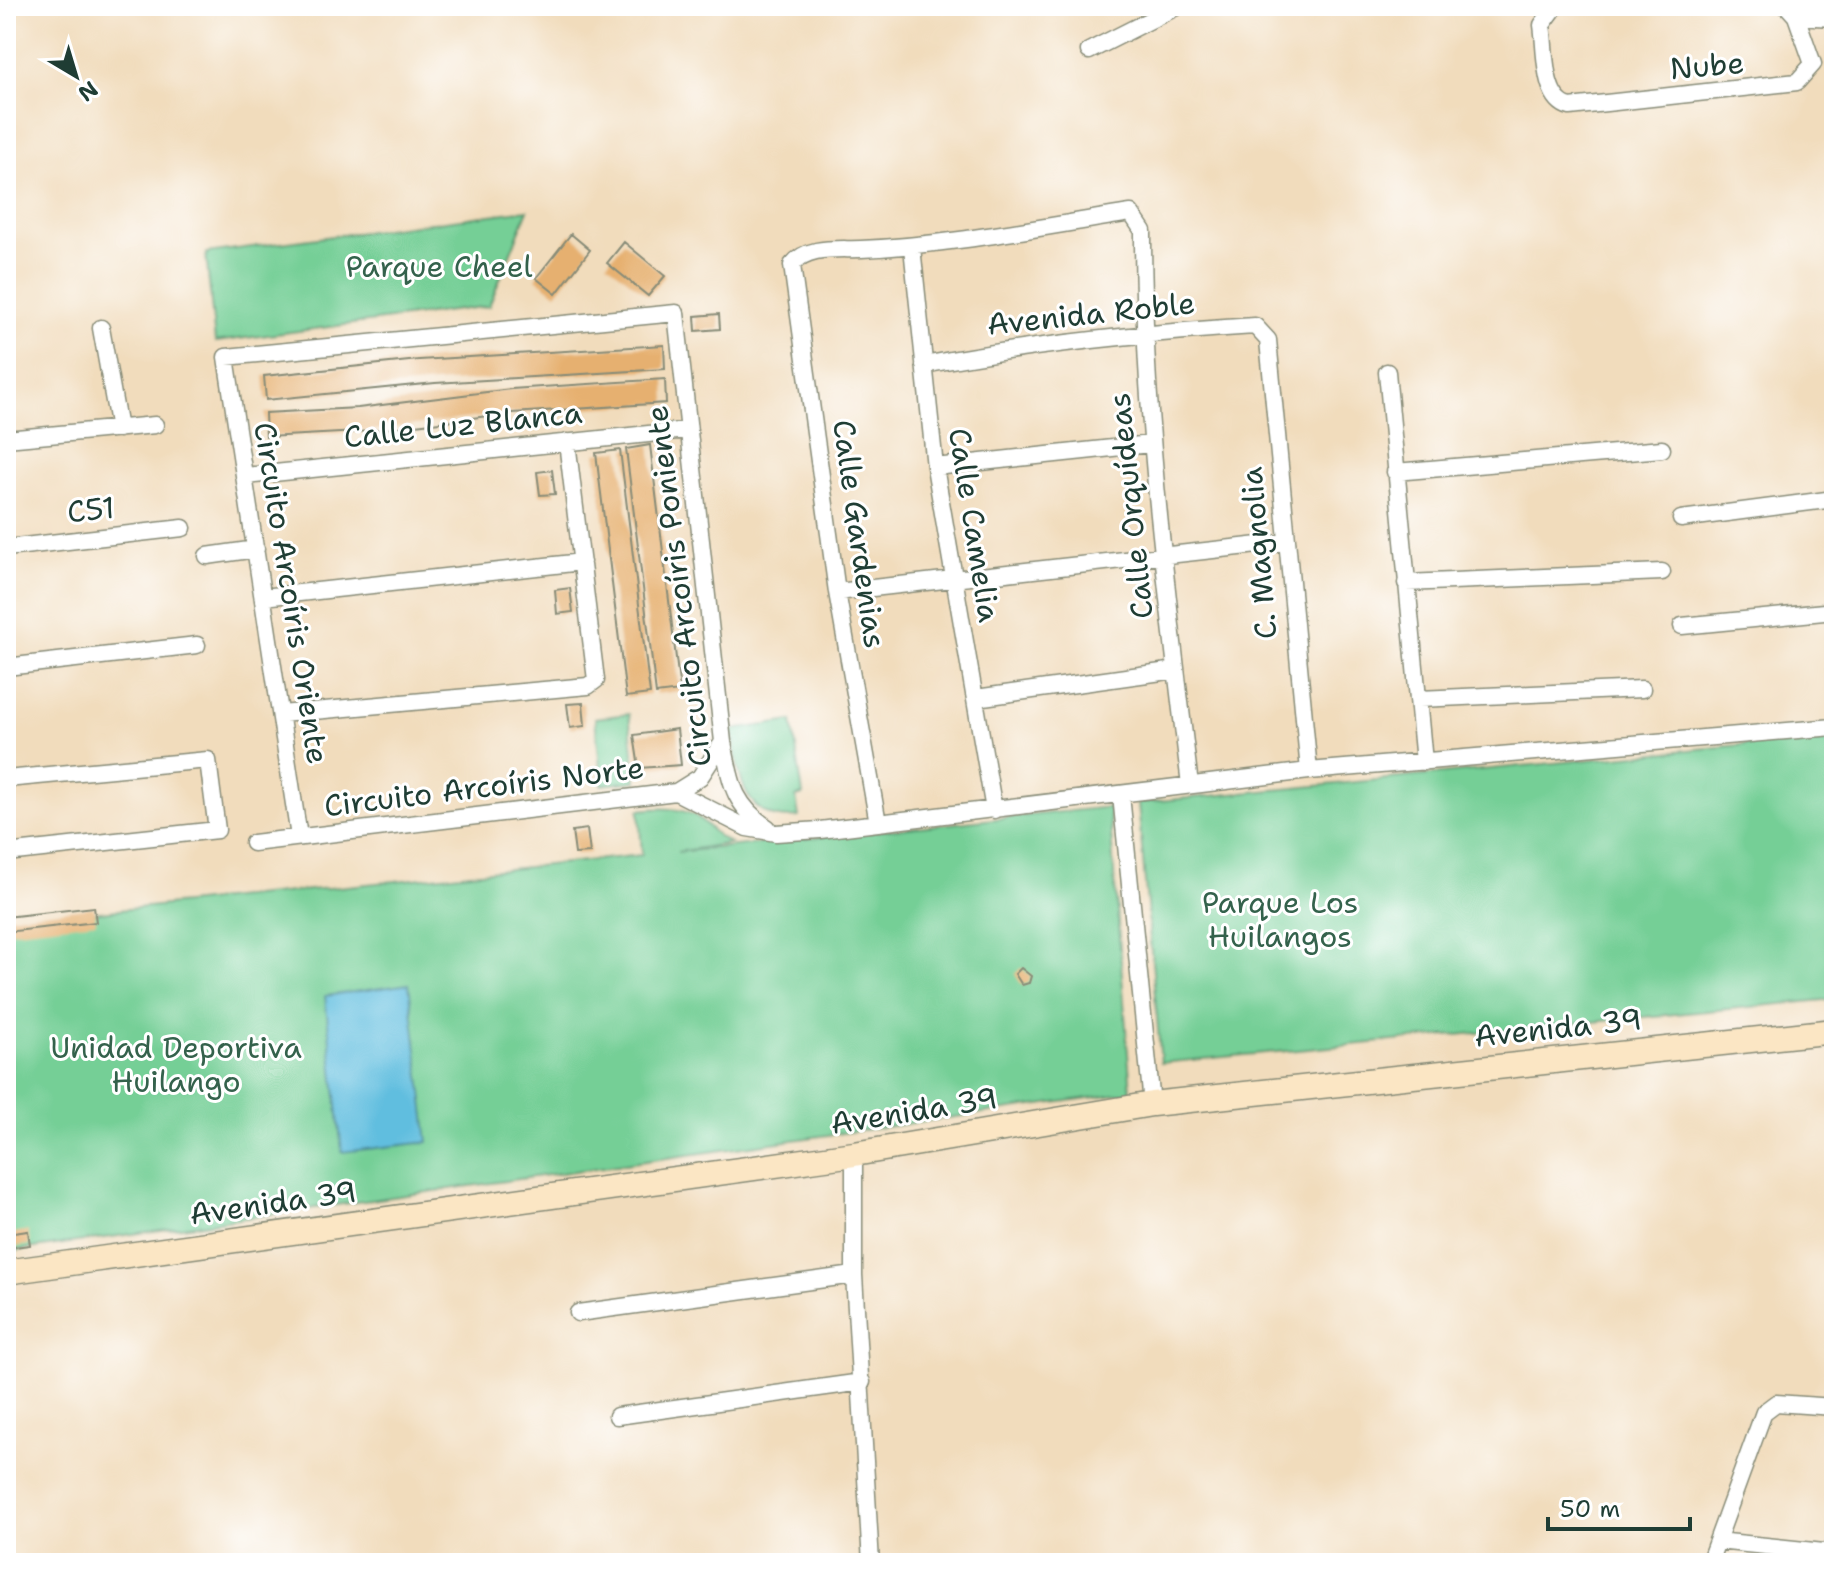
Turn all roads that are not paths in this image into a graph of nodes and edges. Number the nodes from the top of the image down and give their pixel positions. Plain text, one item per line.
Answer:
1 (1178, 6) edge
2 (1556, 6) edge
3 (1792, 11) edge
4 (1834, 18) edge
5 (1089, 51) dead end
6 (912, 247) junction
7 (101, 328) dead end
8 (1263, 331) joint
9 (1143, 333) junction
10 (226, 357) joint
11 (924, 365) junction
12 (1387, 372) dead end
13 (155, 425) dead end
14 (119, 429) junction
15 (687, 430) junction
16 (6, 439) edge
17 (567, 442) junction
18 (1150, 444) junction
19 (1662, 449) dead end
20 (935, 467) junction
21 (1395, 472) junction
22 (245, 476) junction
23 (1834, 499) edge
24 (1681, 519) dead end
25 (183, 528) dead end
26 (1285, 542) junction
27 (6, 548) edge
28 (256, 549) junction
29 (1164, 555) junction
30 (207, 556) dead end
31 (582, 562) junction
32 (1662, 572) dead end
33 (952, 580) junction
34 (1406, 583) junction
35 (837, 592) junction
36 (263, 597) junction
37 (1834, 611) edge
38 (1682, 626) dead end
39 (197, 645) dead end
40 (6, 667) edge
41 (1176, 670) junction
42 (1642, 689) dead end
43 (976, 698) junction
44 (1419, 699) junction
45 (281, 714) junction
46 (1834, 727) edge
47 (723, 742) junction
48 (1424, 762) junction
49 (1309, 771) junction
50 (6, 779) edge
51 (1190, 785) junction
52 (676, 792) junction
53 (1121, 795) junction
54 (994, 810) junction
55 (878, 823) junction
56 (776, 833) junction
57 (299, 837) junction
58 (253, 843) dead end
59 (6, 853) edge
60 (1834, 1031) edge
61 (1152, 1104) junction
62 (854, 1154) junction
63 (6, 1272) edge
64 (854, 1275) junction
65 (578, 1313) dead end
66 (862, 1382) junction
67 (1834, 1407) edge
68 (617, 1416) dead end
69 (1717, 1541) junction
70 (1834, 1553) edge
71 (871, 1563) edge
72 (1709, 1563) edge

1 - 5 street
2 - 3 street, Nube
3 - 4 street
6 - 9 street, Calle Orquídeas
6 - 11 street, Calle Camelia
6 - 35 street, Calle Gardenias
7 - 14 street
8 - 9 street, Avenida Roble
8 - 26 street, C. Magnolia
9 - 11 street, Avenida Roble
9 - 18 street, Calle Orquídeas
10 - 15 street, Circuito Arcoíris Poniente
10 - 22 street, Circuito Arcoíris Oriente
11 - 20 street, Calle Camelia
12 - 21 street
13 - 14 street
14 - 16 street
15 - 17 street, Calle Luz Blanca
15 - 47 street, Circuito Arcoíris Poniente
17 - 22 street, Calle Luz Blanca
17 - 31 street
18 - 20 street
18 - 29 street, Calle Orquídeas
19 - 21 street
20 - 33 street, Calle Camelia
21 - 34 street
22 - 28 street, Circuito Arcoíris Oriente
23 - 24 street
25 - 27 street, C51
26 - 29 street
26 - 49 street, C. Magnolia
28 - 30 street
28 - 36 street, Circuito Arcoíris Oriente
29 - 33 street
29 - 41 street, Calle Orquídeas
31 - 36 street
31 - 45 street
32 - 34 street
33 - 35 street
33 - 43 street, Calle Camelia
34 - 44 street
35 - 55 street, Calle Gardenias
36 - 45 street, Circuito Arcoíris Oriente
37 - 38 street
39 - 40 street
41 - 43 street
41 - 51 street, Calle Orquídeas
42 - 44 street
43 - 54 street, Calle Camelia
44 - 48 street
45 - 57 street, Circuito Arcoíris Oriente
46 - 48 street
47 - 52 street, Circuito Arcoíris Norte
47 - 56 street, Circuito Arcoíris Poniente
48 - 49 street
49 - 51 street
50 - 59 street
51 - 53 street
52 - 56 street, Circuito Arcoíris Norte
52 - 57 street, Circuito Arcoíris Norte
53 - 54 street
53 - 61 street
54 - 55 street
55 - 56 street
57 - 58 street, Circuito Arcoíris Norte
60 - 61 street, Avenida 39
61 - 62 street, Avenida 39
62 - 63 street, Avenida 39
62 - 64 street
64 - 65 street
64 - 66 street
66 - 68 street
66 - 71 street
67 - 69 street
69 - 70 street
69 - 72 street

